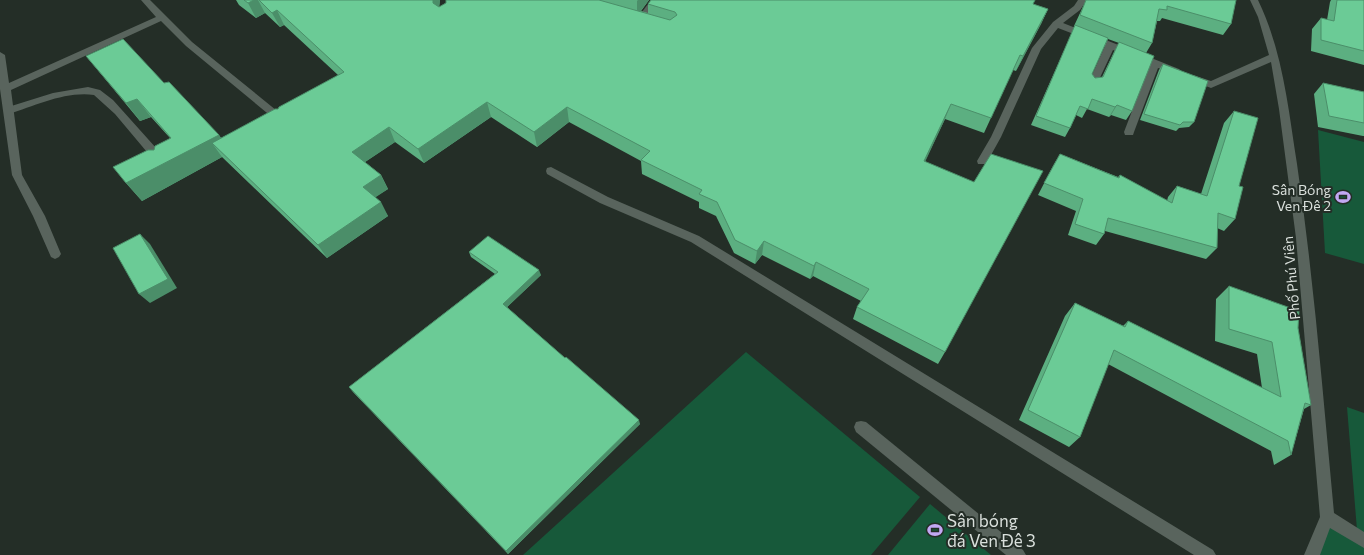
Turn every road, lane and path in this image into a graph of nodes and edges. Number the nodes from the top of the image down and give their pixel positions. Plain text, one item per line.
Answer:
1 (145, 0) edge
2 (656, 0) edge
3 (1083, 0) edge
4 (1254, 0) edge
5 (161, 18) junction
6 (641, 21) edge
7 (1056, 24) junction
8 (1110, 45) junction
9 (0, 55) edge
10 (1275, 56) junction
11 (1155, 63) junction
12 (1094, 84) edge
13 (6, 89) junction
14 (9, 110) junction
15 (282, 119) edge
16 (1129, 132) dead end
17 (982, 160) dead end
18 (163, 163) edge
19 (551, 171) dead end
20 (55, 254) dead end
21 (861, 427) dead end
22 (1327, 517) junction
23 (1364, 541) edge
24 (1018, 555) edge
25 (1208, 555) edge
26 (1312, 555) edge

1 - 5 street
2 - 6 street
3 - 7 street
4 - 10 street, Phố Phú Viên
5 - 13 street
5 - 15 street
7 - 8 street
7 - 17 street
8 - 11 street
8 - 12 street
9 - 13 street
10 - 11 street
10 - 22 street, Phố Phú Viên
11 - 16 street
13 - 14 street
14 - 18 street
14 - 20 street
19 - 25 street
21 - 24 street
22 - 23 street
22 - 26 street, Phố Phú Viên

